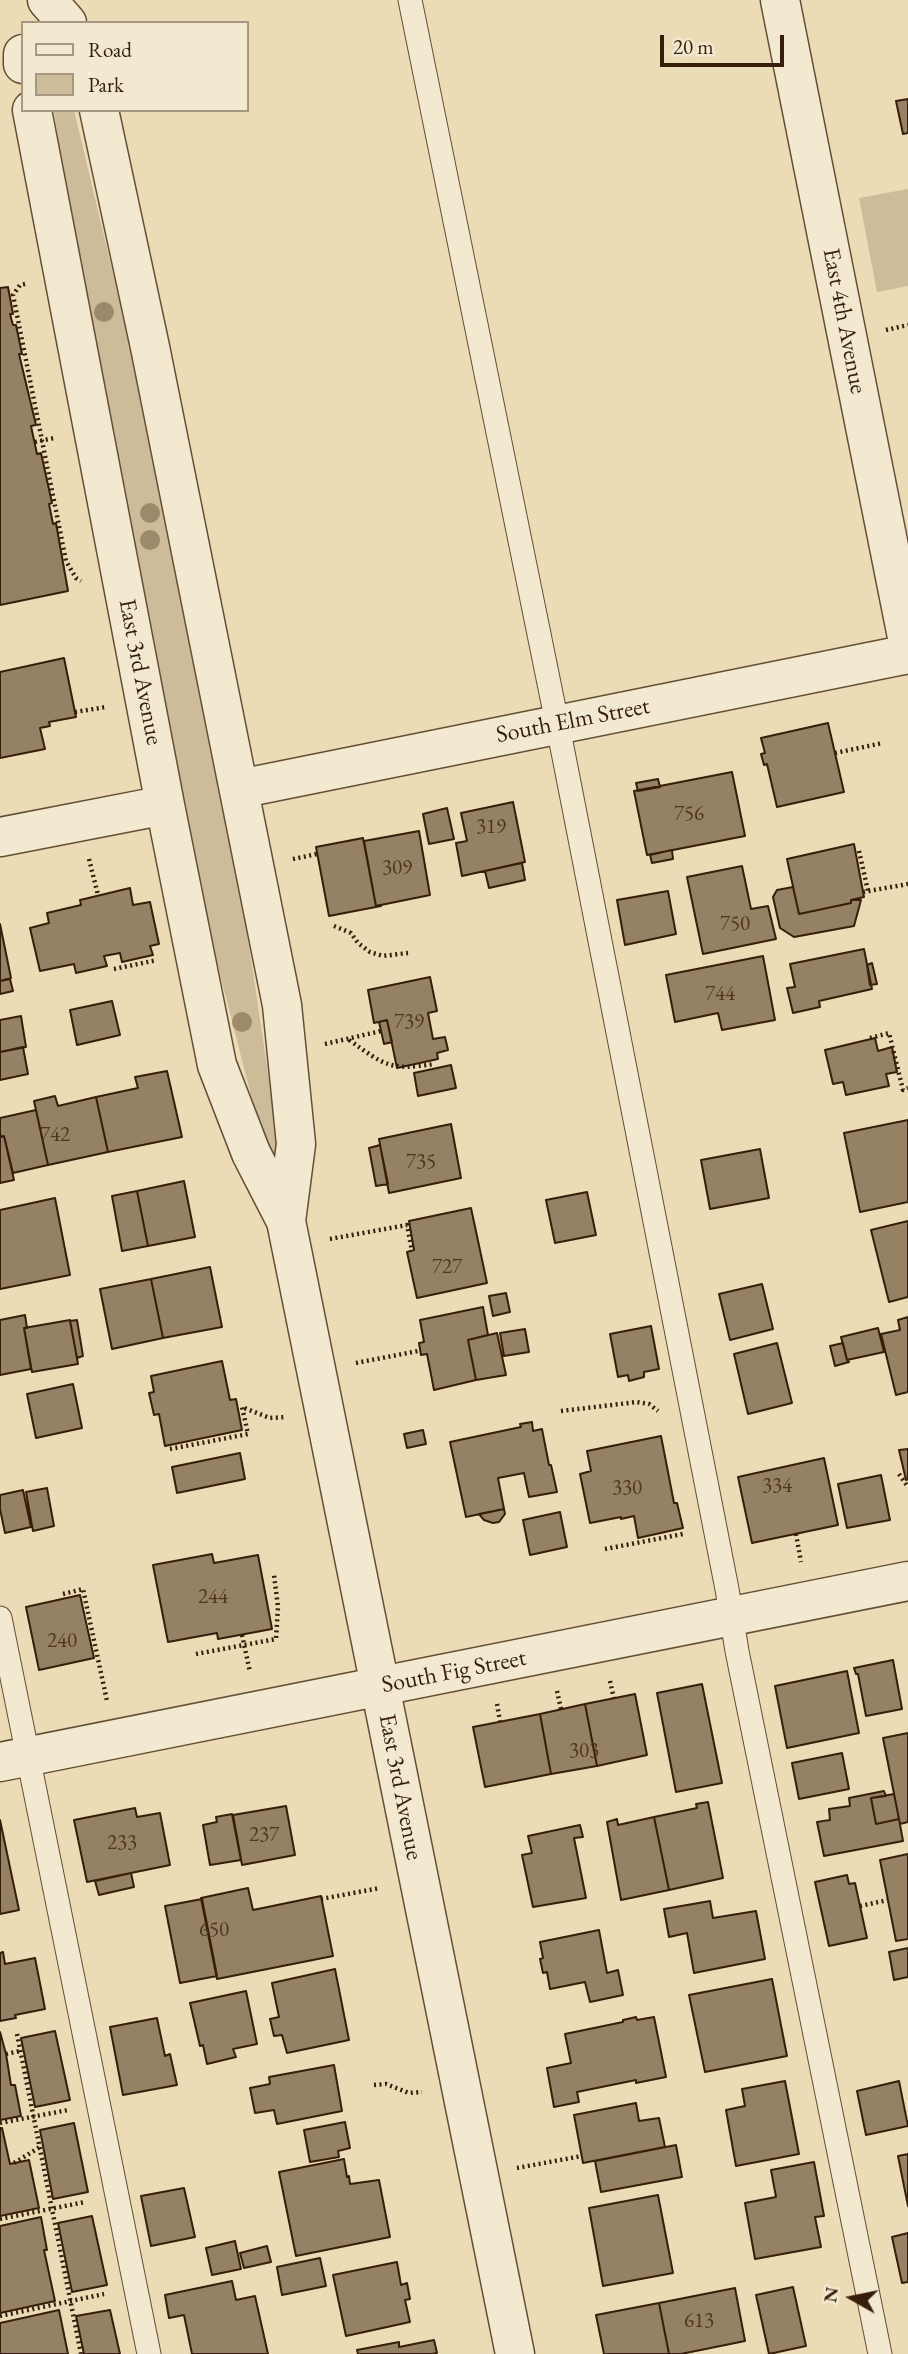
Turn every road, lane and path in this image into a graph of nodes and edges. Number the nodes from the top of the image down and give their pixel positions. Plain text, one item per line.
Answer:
1 (39, 0) edge
2 (47, 0) edge
3 (410, 0) edge
4 (780, 0) edge
5 (33, 21) edge
6 (64, 21) edge
7 (32, 112) edge
8 (99, 112) edge
9 (36, 282) dead end
10 (55, 438) dead end
11 (43, 440) junction
12 (35, 442) dead end
13 (87, 584) dead end
14 (908, 642) edge
15 (908, 654) edge
16 (557, 725) junction
17 (883, 743) dead end
18 (835, 753) dead end
19 (239, 789) junction
20 (165, 805) junction
21 (0, 837) edge
22 (86, 848) dead end
23 (859, 851) dead end
24 (908, 884) edge
25 (98, 895) dead end
26 (334, 926) dead end
27 (408, 953) dead end
28 (165, 958) dead end
29 (114, 969) dead end
30 (381, 1031) dead end
31 (870, 1038) dead end
32 (348, 1039) junction
33 (287, 1051) junction
34 (434, 1064) dead end
35 (908, 1088) edge
36 (289, 1233) junction
37 (412, 1251) dead end
38 (418, 1351) dead end
39 (317, 1370) junction
40 (325, 1409) junction
41 (561, 1411) dead end
42 (661, 1413) dead end
43 (170, 1449) dead end
44 (899, 1474) dead end
45 (908, 1487) edge
46 (694, 1532) dead end
47 (796, 1534) dead end
48 (605, 1549) dead end
49 (803, 1570) dead end
50 (274, 1574) dead end
51 (908, 1581) edge
52 (63, 1594) dead end
53 (731, 1616) junction
54 (0, 1618) edge
55 (196, 1654) dead end
56 (380, 1687) junction
57 (116, 1739) junction
58 (15, 1760) edge
59 (419, 1881) junction
60 (321, 1899) dead end
61 (888, 1900) dead end
62 (860, 1906) dead end
63 (17, 2034) dead end
64 (20, 2051) junction
65 (6, 2054) dead end
66 (99, 2103) junction
67 (33, 2116) junction
68 (0, 2123) edge
69 (40, 2147) junction
70 (582, 2156) dead end
71 (14, 2163) dead end
72 (479, 2176) junction
73 (117, 2196) junction
74 (52, 2209) junction
75 (0, 2219) edge
76 (136, 2288) junction
77 (71, 2301) junction
78 (0, 2316) edge
79 (81, 2354) edge
80 (149, 2354) edge
81 (515, 2354) edge
82 (880, 2354) edge

1 - 5 street
2 - 6 street
3 - 16 lane
4 - 14 street, East 4th Avenue
7 - 20 street, East 3rd Avenue
8 - 19 street, East 3rd Avenue
9 - 11 path
10 - 11 path
11 - 12 path
11 - 13 path
15 - 16 street, South Elm Street
16 - 19 street, South Elm Street
16 - 53 lane
17 - 18 path
19 - 33 street, East 3rd Avenue
20 - 21 street
20 - 36 street, East 3rd Avenue
22 - 25 path
23 - 24 path
26 - 27 path
28 - 29 path
30 - 32 path
31 - 35 path
32 - 33 path
32 - 34 path
33 - 36 street, East 3rd Avenue
36 - 37 path
36 - 39 street, East 3rd Avenue
38 - 39 path
39 - 40 street, East 3rd Avenue
40 - 43 path
40 - 56 street, East 3rd Avenue
41 - 42 path
44 - 45 path
46 - 48 path
47 - 49 path
50 - 55 path
51 - 53 street, South Fig Street
52 - 57 path
53 - 56 street, South Fig Street
53 - 82 lane
54 - 58 lane
56 - 57 street, South Fig Street
56 - 59 street, East 3rd Avenue
57 - 58 street, South Fig Street
58 - 66 lane
59 - 60 path
59 - 72 street, East 3rd Avenue
61 - 62 path
63 - 64 path
64 - 65 path
64 - 67 path
66 - 67 path
66 - 73 lane
67 - 68 path
67 - 69 path
69 - 71 path
69 - 74 path
70 - 72 path
72 - 81 street, East 3rd Avenue
73 - 74 path
73 - 76 lane
74 - 75 path
74 - 77 path
76 - 77 path
76 - 80 lane
77 - 78 path
77 - 79 path

